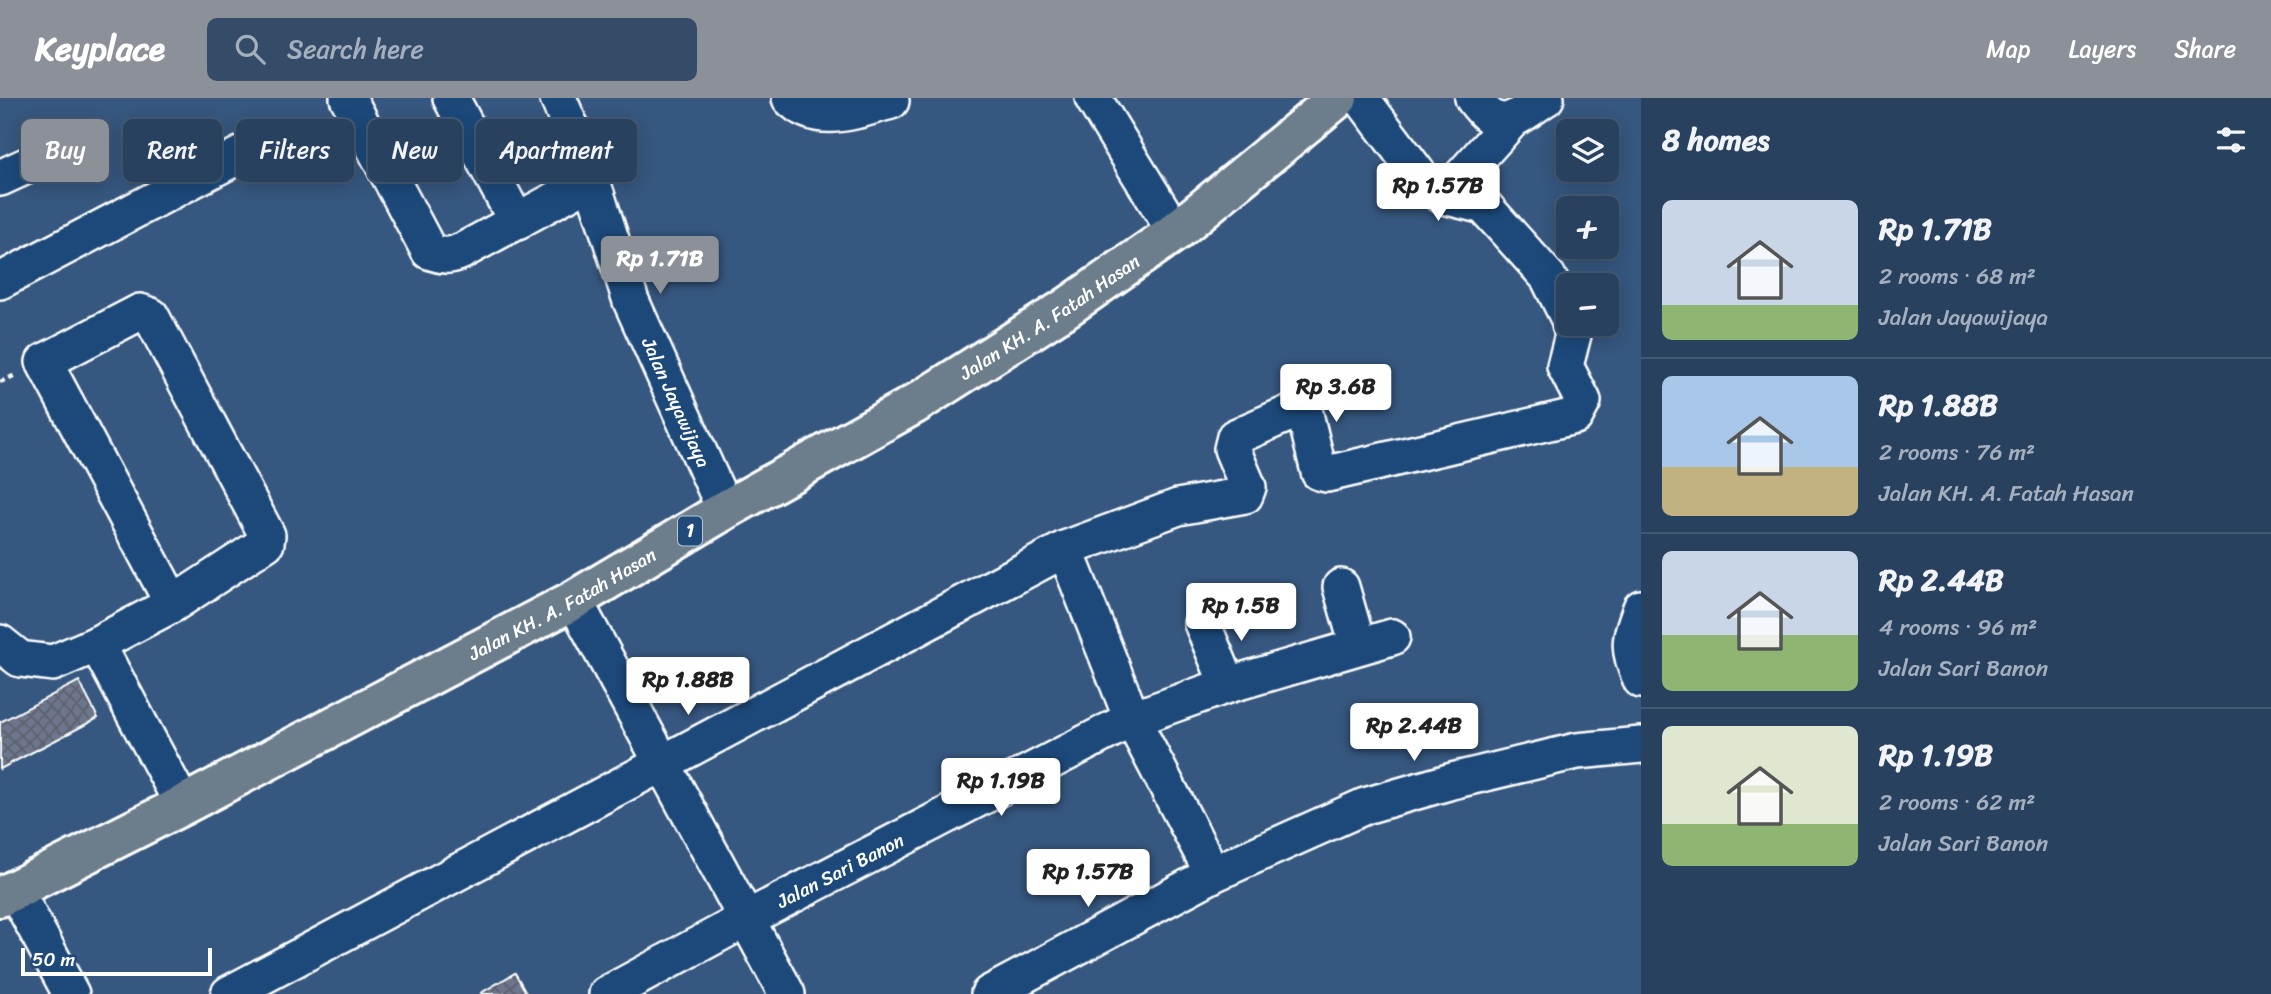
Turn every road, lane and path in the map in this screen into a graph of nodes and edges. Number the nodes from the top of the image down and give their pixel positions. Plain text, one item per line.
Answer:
1 (348, 98) edge
2 (452, 98) edge
3 (558, 98) edge
4 (790, 98) edge
5 (1093, 98) edge
6 (1338, 98) edge
7 (1361, 98) edge
8 (1473, 98) edge
9 (1546, 98) edge
10 (891, 101) dead end
11 (567, 119) edge
12 (1513, 119) junction
13 (236, 157) edge
14 (21, 168) edge
15 (0, 178) edge
16 (588, 182) edge
17 (593, 182) edge
18 (1444, 196) junction
19 (517, 222) junction
20 (1175, 232) junction
21 (0, 281) edge
22 (1556, 293) edge
23 (1573, 336) edge
24 (725, 510) junction
25 (1065, 549) junction
26 (1341, 587) dead end
27 (574, 600) junction
28 (173, 604) junction
29 (1641, 608) edge
30 (1202, 623) dead end
31 (1392, 637) dead end
32 (0, 643) edge
33 (97, 644) junction
34 (1358, 646) junction
35 (1641, 680) edge
36 (1228, 685) junction
37 (1132, 719) junction
38 (1641, 744) edge
39 (663, 762) junction
40 (183, 805) junction
41 (1213, 873) junction
42 (7, 894) edge
43 (748, 918) junction
44 (71, 994) edge
45 (229, 994) edge
46 (607, 994) edge
47 (787, 994) edge
48 (989, 994) edge

1 - 19 street
2 - 19 street
3 - 11 street, Jalan Jayawijaya
4 - 10 street
5 - 20 street
6 - 20 highway, Jalan KH. A. Fatah Hasan / 1
7 - 18 street
8 - 12 street
9 - 12 street
12 - 18 street
13 - 21 street
14 - 15 street
16 - 19 street
17 - 24 street, Jalan Jayawijaya
18 - 22 street
20 - 24 highway, Jalan KH. A. Fatah Hasan / 1
23 - 25 street
24 - 27 highway, Jalan KH. A. Fatah Hasan / 1
25 - 37 street
25 - 39 street
26 - 34 street
27 - 39 street
27 - 40 highway, Jalan KH. A. Fatah Hasan / 1
28 - 28 street
28 - 33 street
29 - 35 street
30 - 36 street
31 - 34 street, Jalan Sari Banon
32 - 33 street
33 - 40 street
34 - 36 street, Jalan Sari Banon
36 - 37 street, Jalan Sari Banon
37 - 41 street
37 - 43 street, Jalan Sari Banon
38 - 41 street
39 - 43 street
39 - 45 street
40 - 42 highway, Jalan KH. A. Fatah Hasan / 1
41 - 48 street
42 - 44 street
43 - 46 street, Jalan Sari Banon
43 - 47 street

